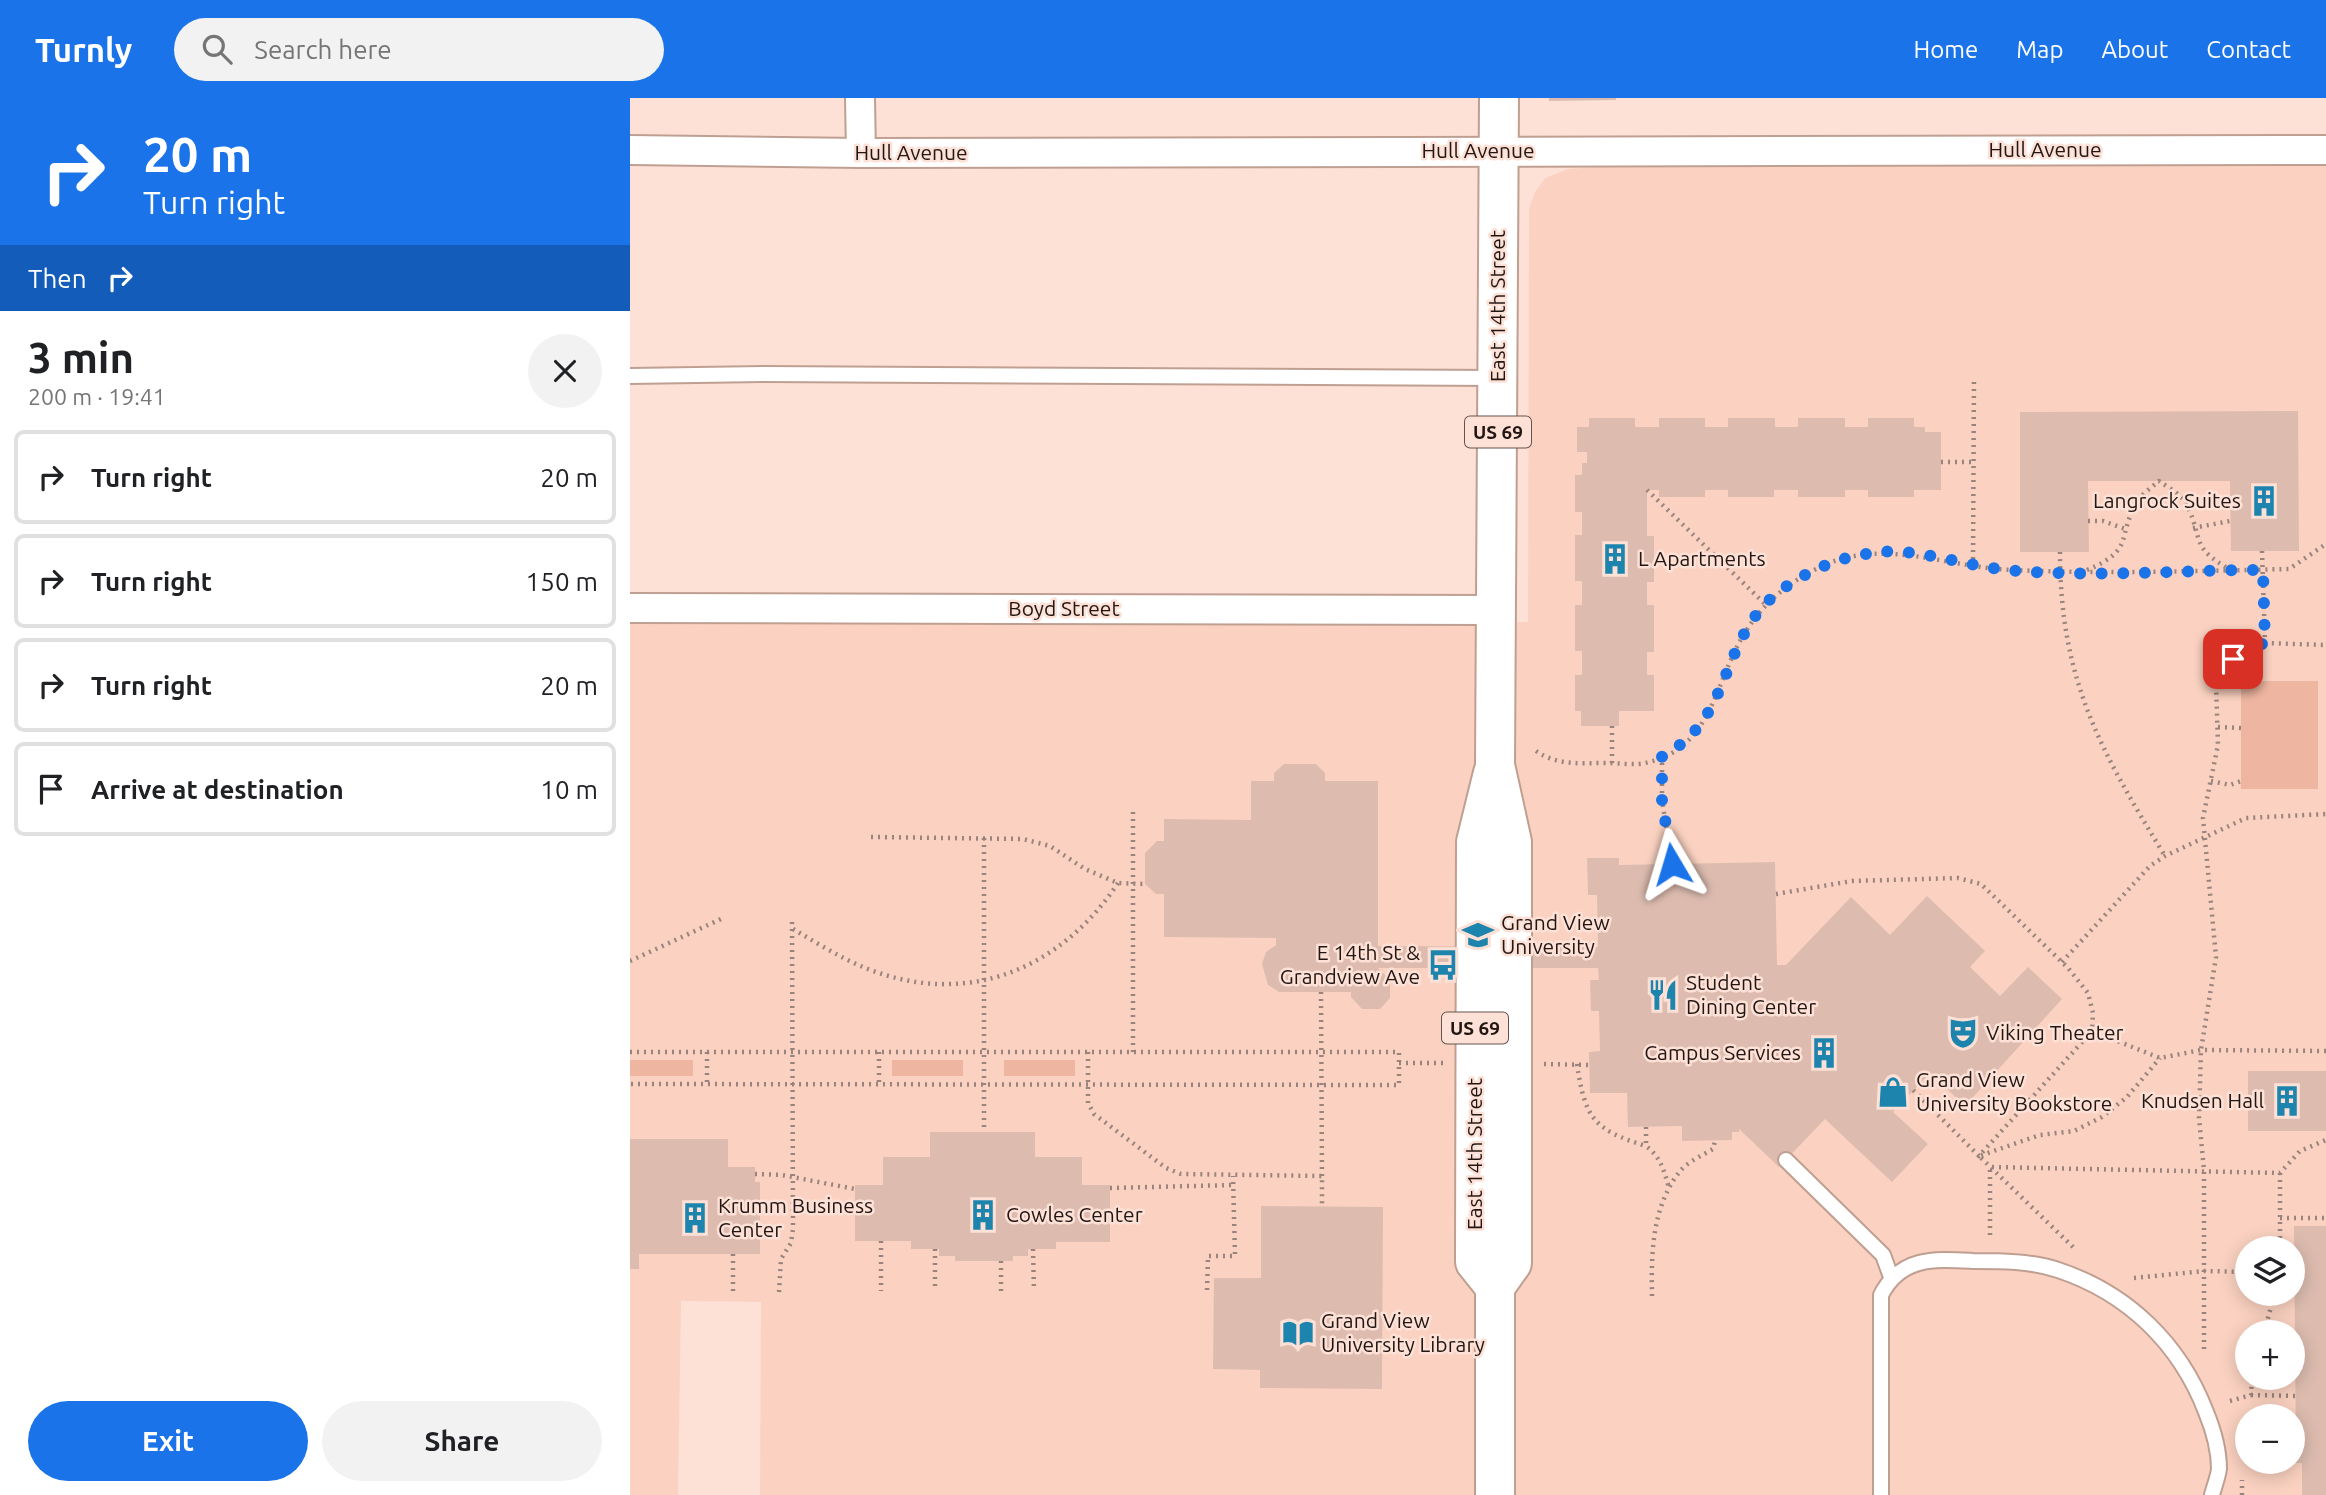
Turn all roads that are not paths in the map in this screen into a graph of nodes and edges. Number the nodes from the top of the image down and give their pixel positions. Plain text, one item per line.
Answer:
1 (860, 98) edge
2 (1499, 98) edge
3 (630, 150) edge
4 (2326, 150) edge
5 (1499, 151) junction
6 (861, 153) junction
7 (630, 376) edge
8 (1498, 377) junction
9 (630, 608) edge
10 (1497, 610) junction
11 (1786, 1160) dead end
12 (1891, 1276) junction
13 (1494, 1495) edge
14 (1881, 1495) edge
15 (2212, 1495) edge

1 - 6 street
2 - 5 main road, East 14th Street / US 69
3 - 6 street, Hull Avenue
4 - 5 street, Hull Avenue
5 - 6 street, Hull Avenue
5 - 8 main road, East 14th Street / US 69
7 - 8 lane
8 - 10 main road, East 14th Street / US 69
9 - 10 street, Boyd Street
10 - 13 main road, East 14th Street / US 69
11 - 12 lane
12 - 14 lane
12 - 15 lane

